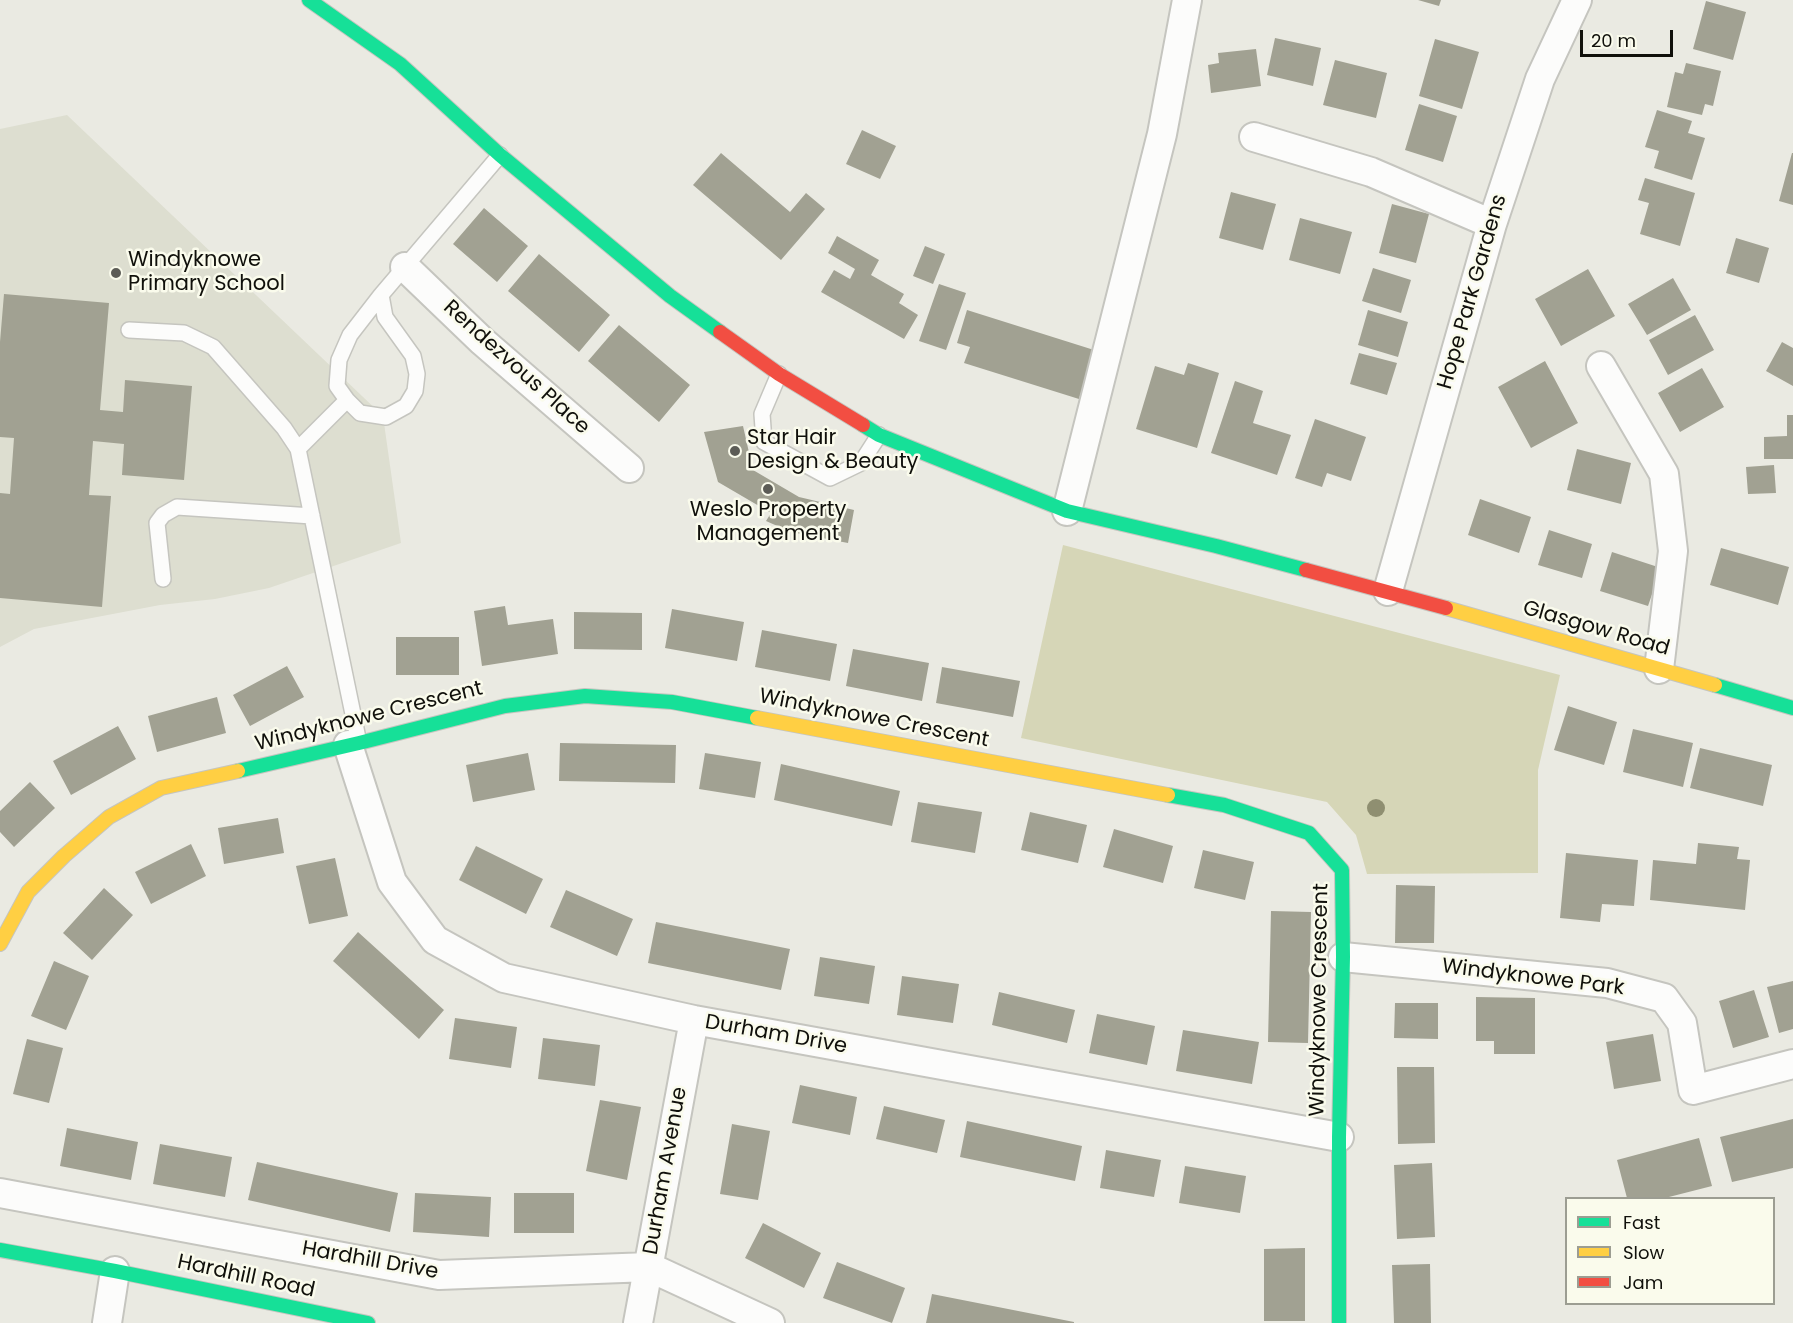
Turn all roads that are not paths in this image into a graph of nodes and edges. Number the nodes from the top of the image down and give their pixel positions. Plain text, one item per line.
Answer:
1 (309, 0) edge
2 (1187, 0) edge
3 (1577, 0) edge
4 (1254, 137) dead end
5 (500, 155) junction
6 (1492, 224) junction
7 (405, 267) junction
8 (381, 295) junction
9 (129, 330) dead end
10 (1601, 366) dead end
11 (779, 374) junction
12 (348, 400) junction
13 (879, 435) junction
14 (298, 449) junction
15 (629, 468) dead end
16 (1067, 511) junction
17 (312, 516) junction
18 (163, 579) dead end
19 (1388, 591) junction
20 (1659, 669) junction
21 (1793, 708) edge
22 (353, 744) junction
23 (0, 944) edge
24 (1342, 957) junction
25 (694, 1020) junction
26 (1793, 1064) edge
27 (1339, 1137) junction
28 (0, 1193) edge
29 (0, 1250) edge
30 (649, 1268) junction
31 (116, 1271) junction
32 (107, 1323) edge
33 (368, 1323) edge
34 (638, 1323) edge
35 (770, 1323) edge
36 (1339, 1323) edge

1 - 5 main road, Glasgow Road
2 - 16 street
3 - 6 street, Hope Park Gardens
4 - 6 street
5 - 7 lane
5 - 11 main road, Glasgow Road
6 - 19 street, Hope Park Gardens
7 - 8 lane
7 - 15 street, Rendezvous Place
8 - 12 lane
8 - 12 lane
9 - 14 lane
10 - 20 street
11 - 13 main road, Glasgow Road
11 - 13 lane
12 - 14 lane
13 - 16 main road, Glasgow Road
14 - 17 lane
16 - 19 main road, Glasgow Road
17 - 18 lane
17 - 22 lane
19 - 20 main road, Glasgow Road
20 - 21 main road, Glasgow Road
22 - 23 main road, Windyknowe Crescent
22 - 24 main road, Windyknowe Crescent
22 - 25 street, Durham Drive
24 - 26 street, Windyknowe Park
24 - 27 main road, Windyknowe Crescent
25 - 27 street, Durham Drive
25 - 30 street, Durham Avenue
27 - 36 main road, Windyknowe Crescent
28 - 30 street, Hardhill Drive
29 - 31 main road, Hardhill Road
30 - 34 street, Durham Avenue
30 - 35 street, Hardhill Drive
31 - 32 street
31 - 33 main road, Hardhill Road

